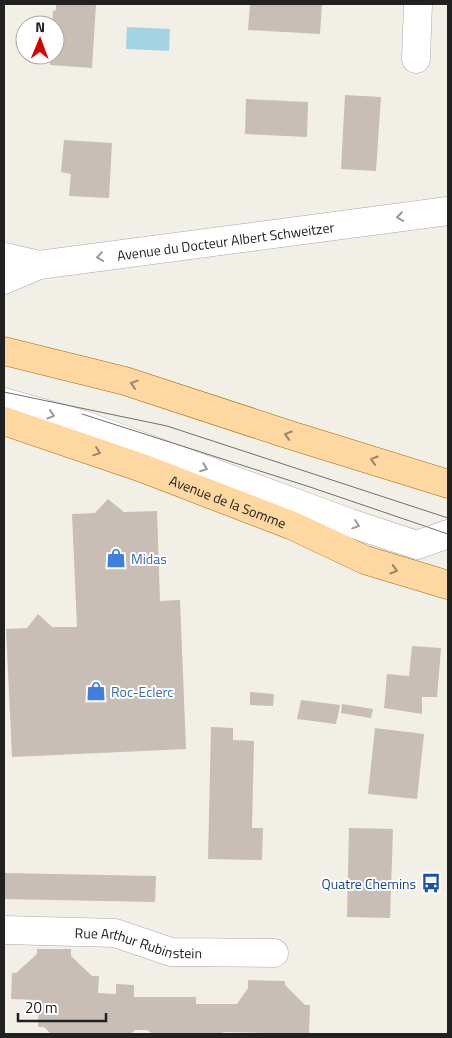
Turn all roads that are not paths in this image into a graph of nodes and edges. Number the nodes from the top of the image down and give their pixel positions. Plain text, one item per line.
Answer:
1 (418, 4) edge
2 (416, 59) dead end
3 (448, 211) edge
4 (4, 257) edge
5 (39, 265) junction
6 (4, 280) edge
7 (4, 351) edge
8 (4, 402) edge
9 (4, 421) edge
10 (448, 484) edge
11 (448, 534) edge
12 (448, 584) edge
13 (4, 930) edge
14 (274, 953) dead end

1 - 2 street
3 -> 5 street, Avenue du Docteur Albert Schweitzer
4 - 5 street, Avenue du Docteur Albert Schweitzer
5 - 6 street
10 -> 7 main road
8 -> 11 street
9 -> 12 main road, Avenue de la Somme
13 - 14 street, Rue Arthur Rubinstein

